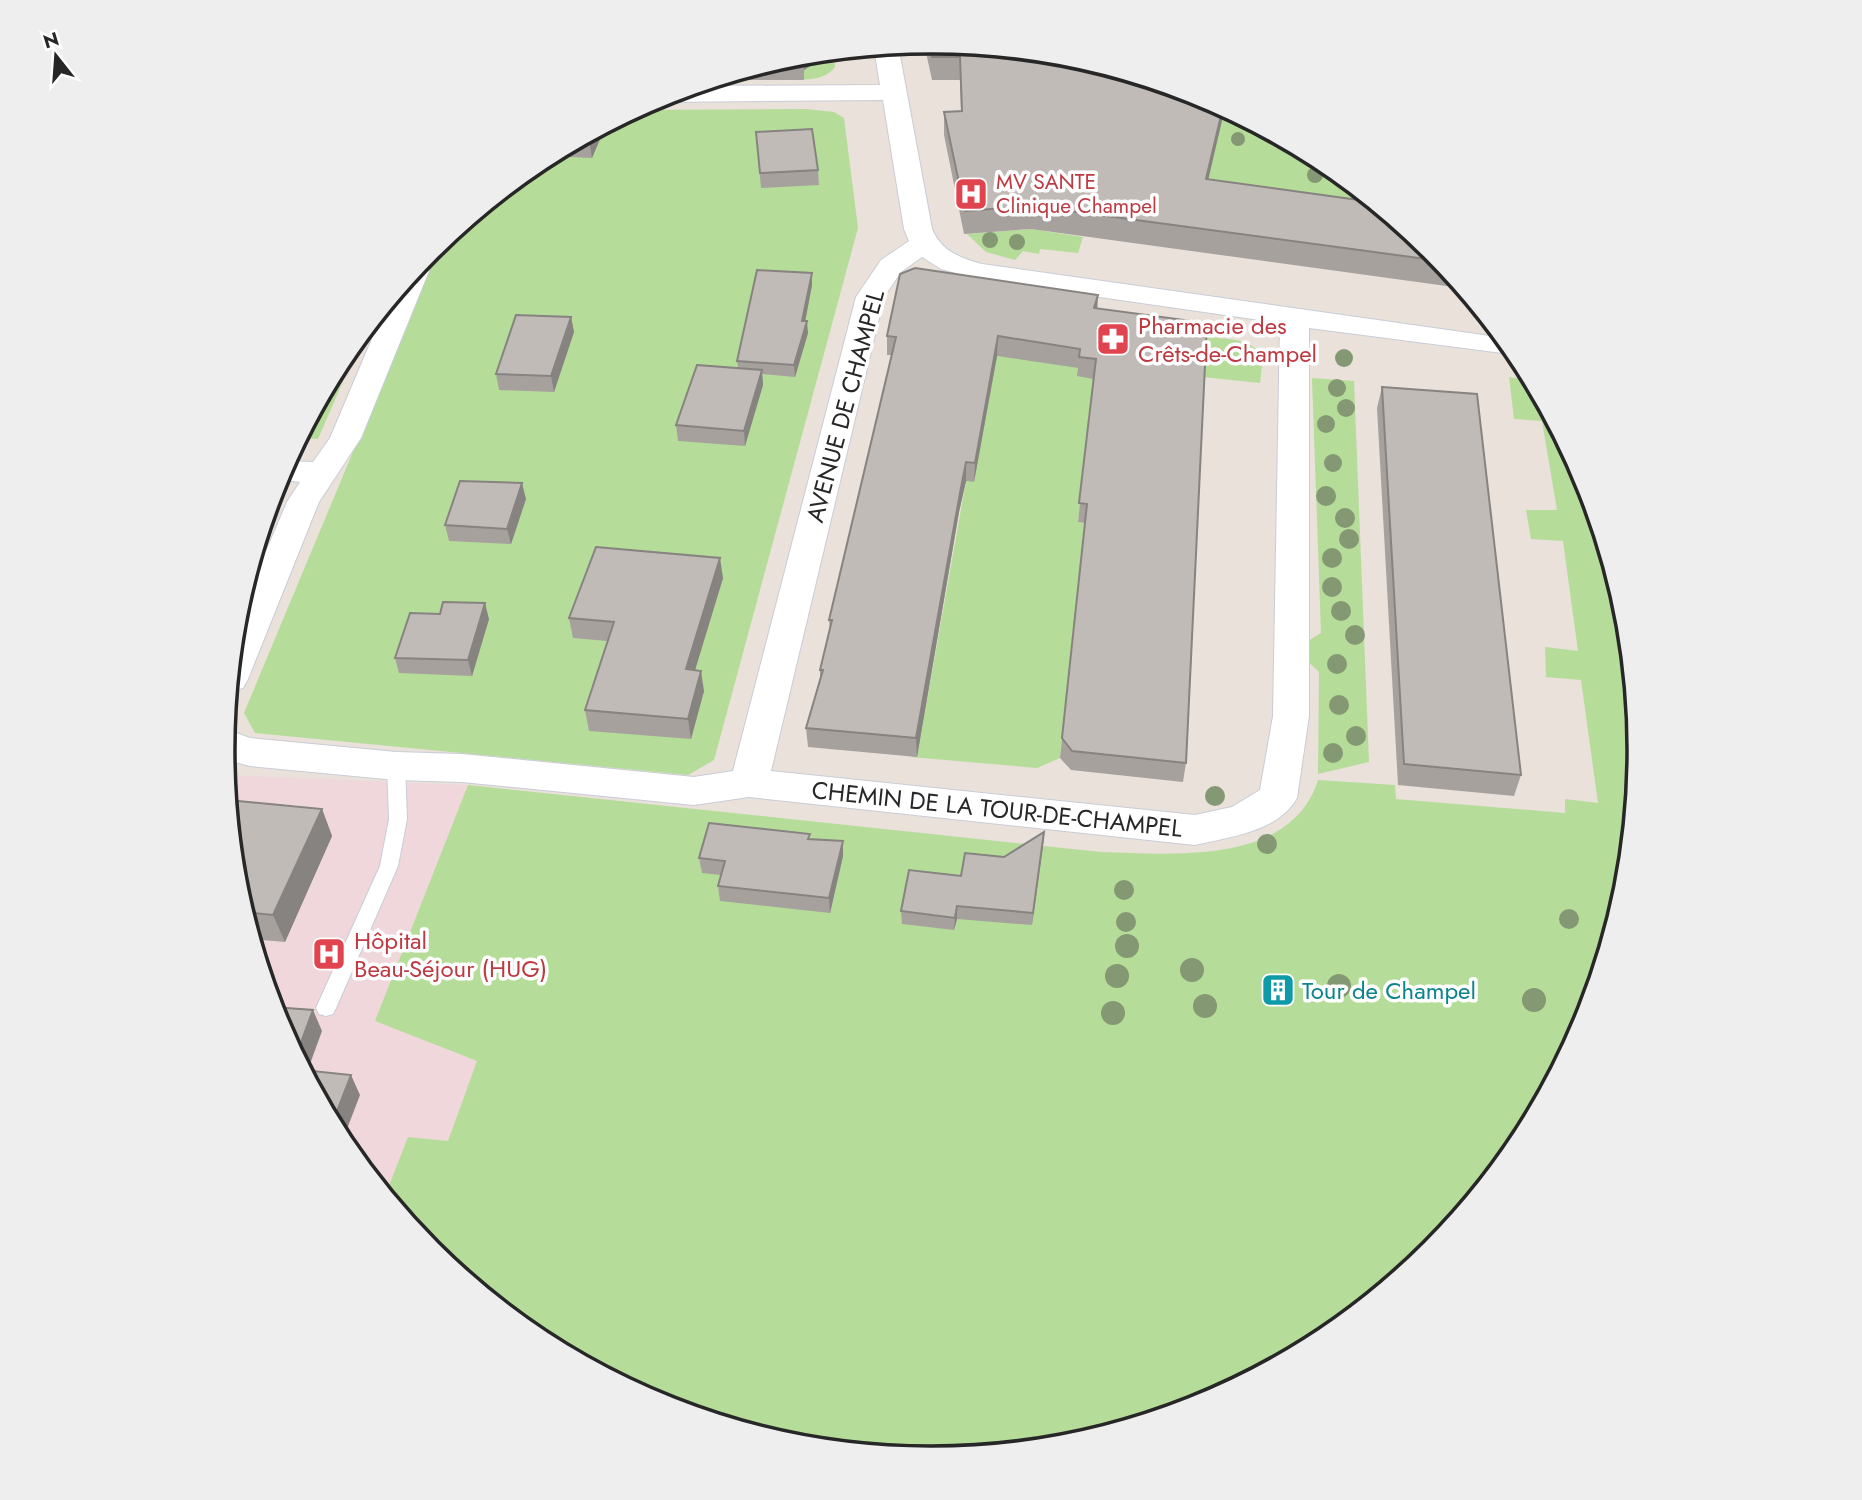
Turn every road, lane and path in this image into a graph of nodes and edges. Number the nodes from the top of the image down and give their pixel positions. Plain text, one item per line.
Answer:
1 (888, 56) edge
2 (895, 92) junction
3 (700, 94) edge
4 (923, 244) junction
5 (405, 295) edge
6 (1295, 317) junction
7 (1497, 346) edge
8 (294, 472) edge
9 (322, 473) junction
10 (243, 647) edge
11 (235, 747) edge
12 (396, 766) junction
13 (749, 783) junction
14 (326, 1008) dead end

1 - 2 street
2 - 3 street
2 - 4 street
4 - 6 street
4 - 13 street, AVENUE DE CHAMPEL
5 - 9 street
6 - 7 street
6 - 13 street, CHEMIN DE LA TOUR-DE-CHAMPEL
8 - 9 street
9 - 10 street
11 - 12 street, CHEMIN DE LA TOUR-DE-CHAMPEL
12 - 13 street, CHEMIN DE LA TOUR-DE-CHAMPEL
12 - 14 lane

